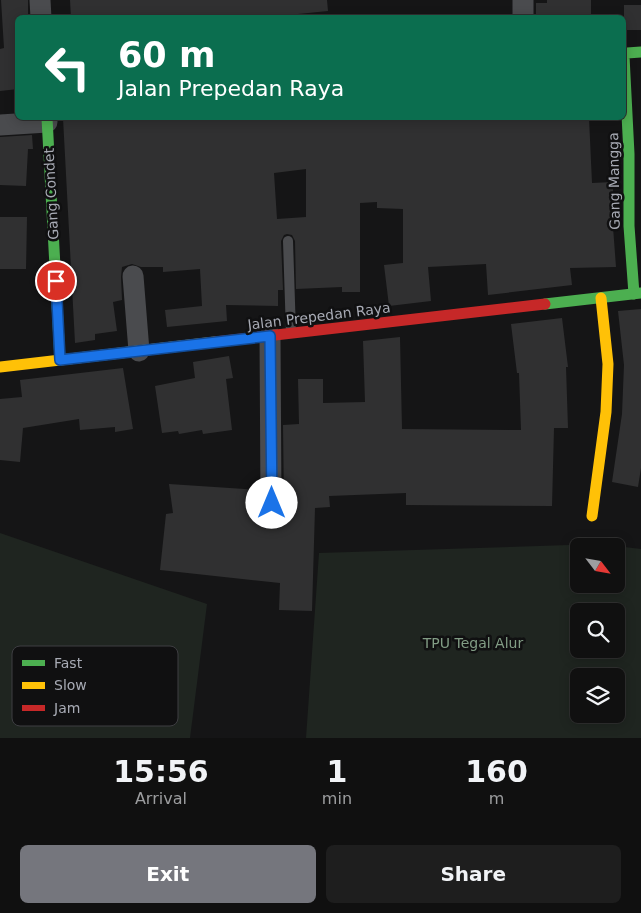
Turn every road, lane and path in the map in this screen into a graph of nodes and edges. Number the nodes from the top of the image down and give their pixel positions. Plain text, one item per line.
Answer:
1 (40, 0) edge
2 (523, 0) edge
3 (41, 15) edge
4 (523, 15) edge
5 (641, 52) edge
6 (626, 54) edge
7 (626, 89) edge
8 (47, 120) edge
9 (0, 125) edge
10 (288, 242) dead end
11 (133, 276) dead end
12 (637, 294) edge
13 (601, 298) junction
14 (291, 334) junction
15 (270, 336) junction
16 (138, 351) junction
17 (60, 360) junction
18 (0, 367) edge
19 (272, 503) dead end
20 (592, 516) dead end

1 - 3 street
2 - 4 street
5 - 6 street, Gang Mangga
7 - 12 street, Gang Mangga
8 - 9 street
8 - 17 street, Gang Condet
10 - 14 lane
11 - 16 street
12 - 13 street, Jalan Prepedan Raya
13 - 14 street, Jalan Prepedan Raya
13 - 20 street
14 - 15 street, Jalan Prepedan Raya
15 - 16 street, Jalan Prepedan Raya
15 - 19 street
16 - 17 street, Jalan Prepedan Raya
17 - 18 street, Jalan Prepedan Raya

